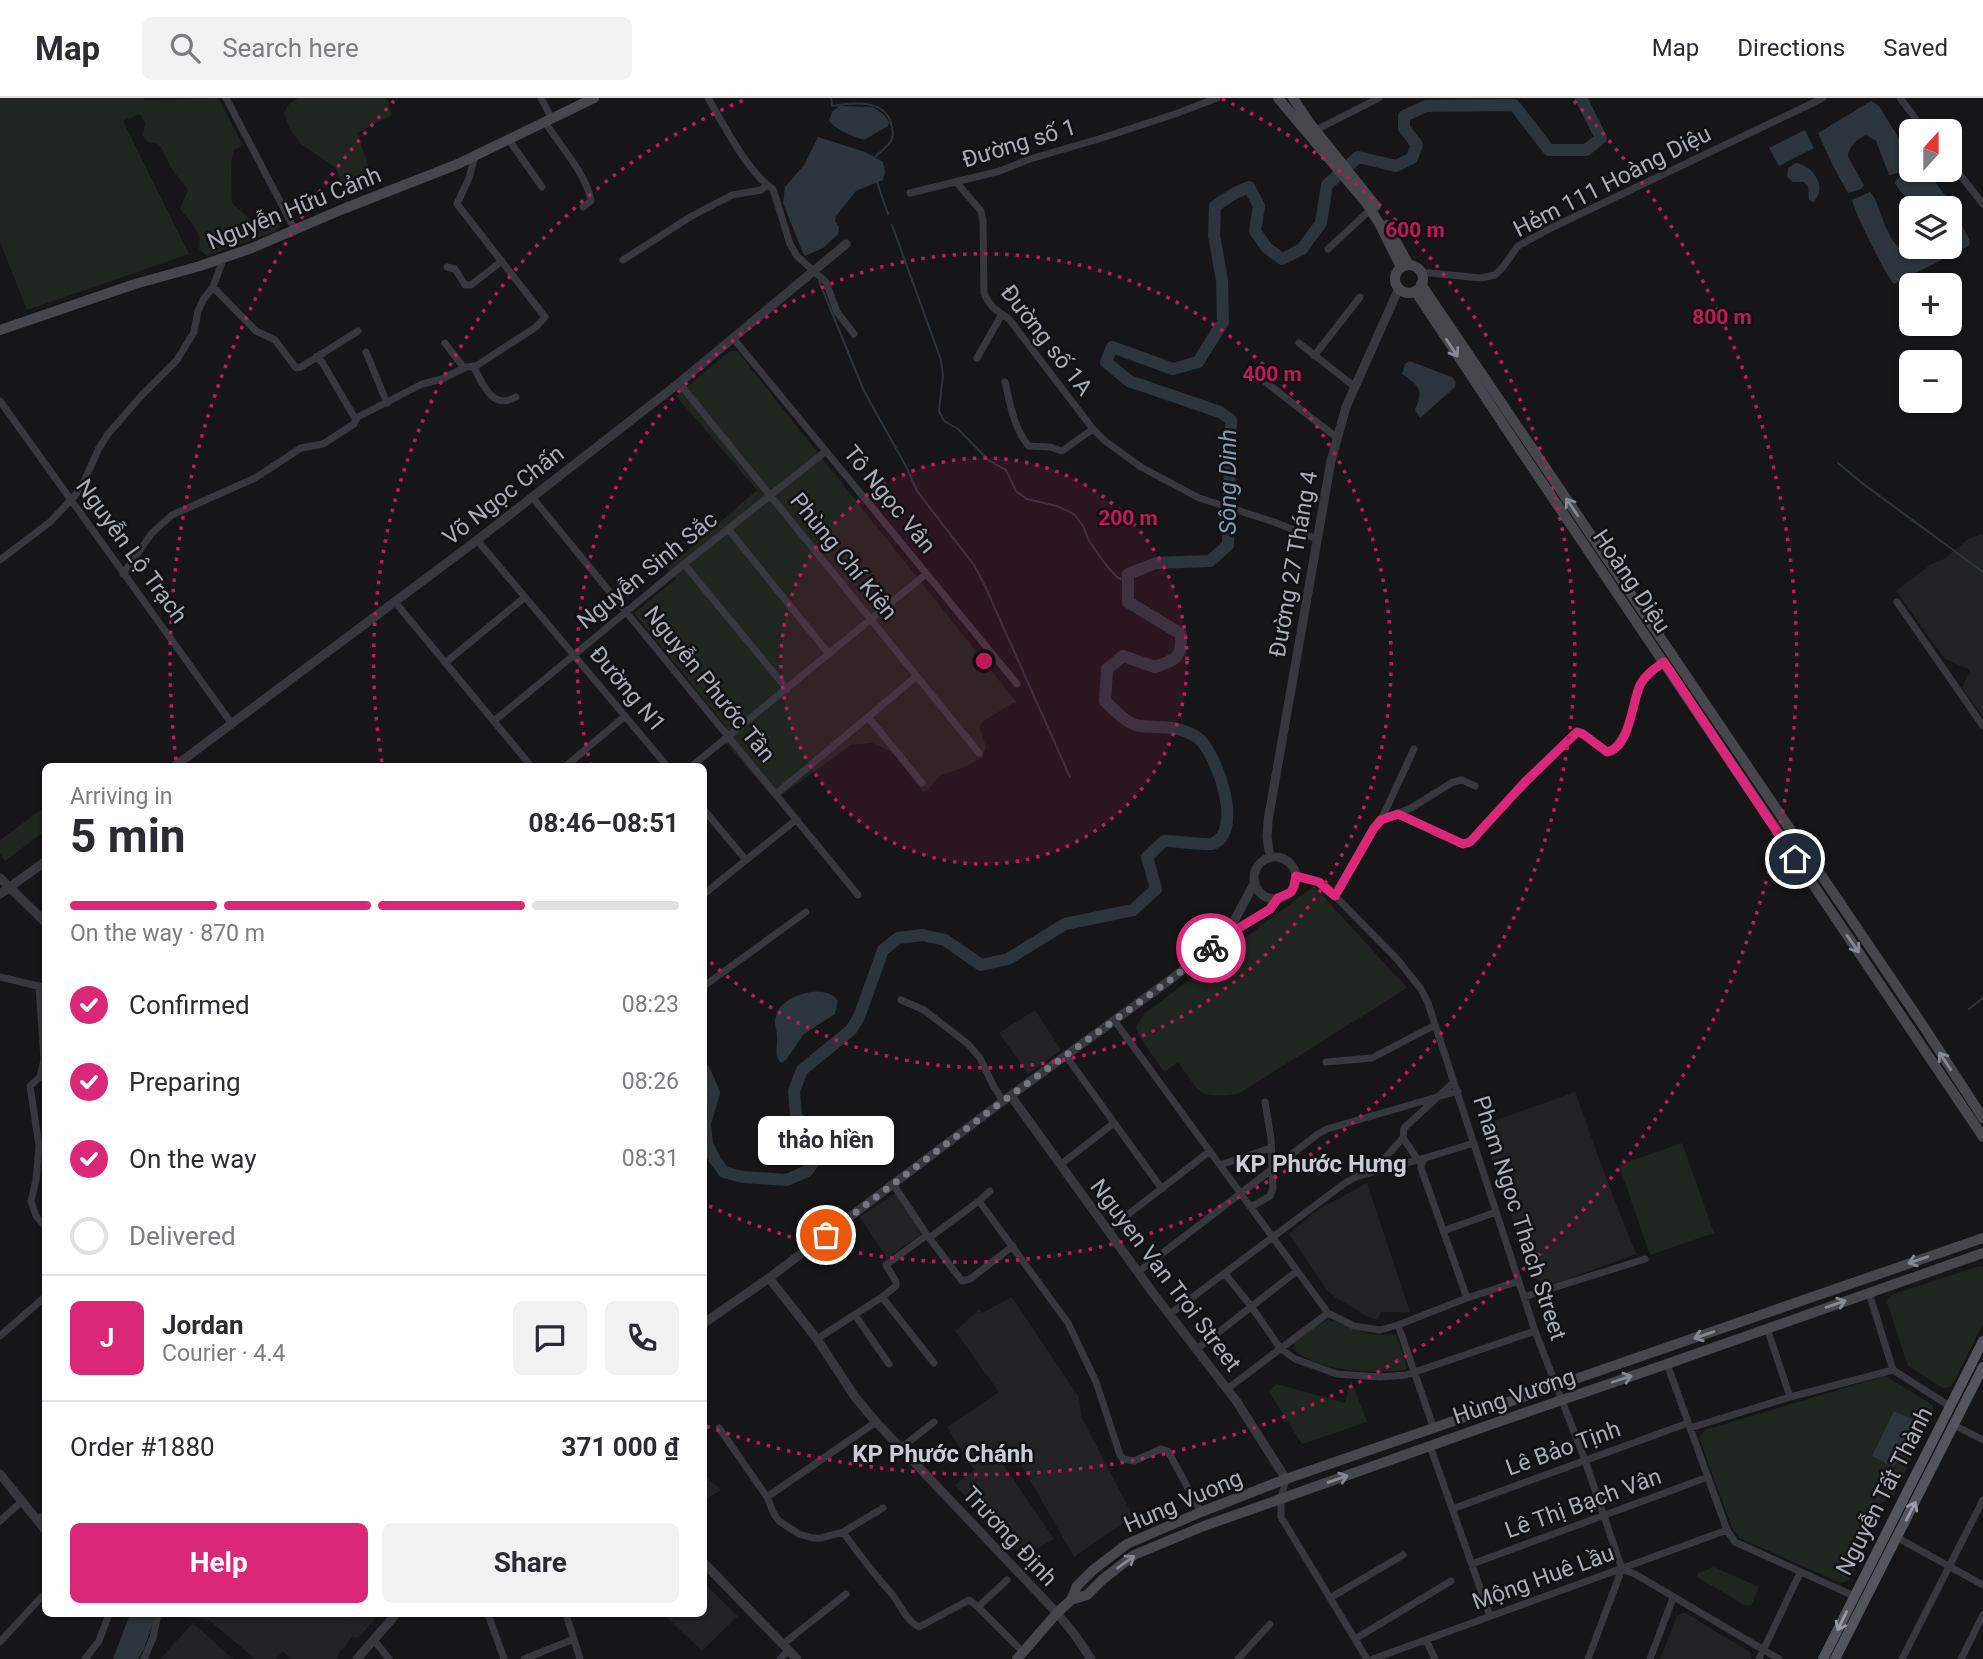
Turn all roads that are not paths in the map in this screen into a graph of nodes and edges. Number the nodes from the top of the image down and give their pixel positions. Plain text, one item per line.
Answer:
1 (226, 98) edge
2 (541, 98) edge
3 (708, 98) edge
4 (1217, 98) edge
5 (1278, 98) edge
6 (1293, 98) edge
7 (1379, 98) edge
8 (1823, 98) edge
9 (1900, 98) edge
10 (592, 99) edge
11 (1916, 119) edge
12 (548, 121) junction
13 (1316, 130) junction
14 (509, 140) junction
15 (1320, 143) junction
16 (475, 155) junction
17 (1962, 177) edge
18 (956, 182) junction
19 (1356, 184) junction
20 (767, 185) junction
21 (542, 187) dead end
22 (911, 193) dead end
23 (1983, 204) edge
24 (583, 207) dead end
25 (1371, 209) junction
26 (295, 230) junction
27 (846, 244) dead end
28 (1328, 249) dead end
29 (225, 257) junction
30 (623, 260) dead end
31 (502, 261) junction
32 (1405, 266) junction
33 (447, 267) dead end
34 (815, 270) junction
35 (1420, 272) junction
36 (213, 287) junction
37 (1399, 288) junction
38 (1418, 288) junction
39 (1360, 297) dead end
40 (1002, 314) junction
41 (0, 330) edge
42 (358, 331) dead end
43 (853, 334) dead end
44 (733, 338) junction
45 (445, 343) dead end
46 (1299, 344) dead end
47 (366, 352) dead end
48 (1314, 356) junction
49 (317, 357) junction
50 (977, 358) dead end
51 (473, 366) junction
52 (464, 368) junction
53 (1254, 373) dead end
54 (1004, 382) dead end
55 (679, 383) junction
56 (1355, 387) junction
57 (516, 397) dead end
58 (0, 401) edge
59 (387, 403) junction
60 (356, 420) junction
61 (1093, 429) junction
62 (1336, 437) junction
63 (826, 451) junction
64 (770, 496) junction
65 (532, 497) junction
66 (72, 499) junction
67 (728, 529) junction
68 (1317, 539) junction
69 (477, 540) junction
70 (0, 560) edge
71 (684, 564) junction
72 (123, 573) junction
73 (926, 574) junction
74 (525, 597) junction
75 (395, 602) junction
76 (1897, 602) dead end
77 (626, 612) junction
78 (872, 620) junction
79 (1656, 642) junction
80 (830, 654) junction
81 (574, 655) junction
82 (1664, 662) junction
83 (445, 663) junction
84 (917, 676) junction
85 (1017, 684) dead end
86 (787, 689) junction
87 (625, 716) junction
88 (868, 717) junction
89 (494, 721) junction
90 (232, 724) junction
91 (1983, 726) edge
92 (729, 737) junction
93 (1414, 749) dead end
94 (979, 753) dead end
95 (179, 763) edge
96 (529, 763) edge
97 (570, 763) edge
98 (664, 763) edge
99 (696, 763) edge
100 (922, 783) dead end
101 (1475, 786) dead end
102 (776, 793) junction
103 (707, 813) edge
104 (1398, 814) junction
105 (711, 818) junction
106 (797, 819) junction
107 (1381, 820) junction
108 (707, 821) edge
109 (1270, 857) junction
110 (746, 860) junction
111 (42, 864) edge
112 (1296, 876) junction
113 (0, 878) edge
114 (1255, 883) junction
115 (9, 887) junction
116 (707, 892) edge
117 (0, 894) edge
118 (858, 895) dead end
119 (1335, 896) junction
120 (1278, 898) junction
121 (1839, 903) junction
122 (1830, 910) junction
123 (806, 912) dead end
124 (42, 919) edge
125 (1226, 936) junction
126 (0, 977) edge
127 (707, 984) edge
128 (42, 987) edge
129 (901, 1000) dead end
130 (1114, 1020) junction
131 (1435, 1025) junction
132 (1066, 1056) junction
133 (1326, 1062) dead end
134 (42, 1068) edge
135 (1454, 1082) junction
136 (1458, 1091) junction
137 (1437, 1097) junction
138 (1007, 1099) junction
139 (1265, 1102) dead end
140 (1983, 1118) edge
141 (1114, 1123) junction
142 (1983, 1137) edge
143 (1403, 1138) junction
144 (1474, 1143) junction
145 (1271, 1149) junction
146 (1210, 1151) junction
147 (1422, 1159) junction
148 (1060, 1165) junction
149 (1220, 1165) junction
150 (1272, 1168) junction
151 (1373, 1172) junction
152 (893, 1184) junction
153 (1162, 1189) junction
154 (990, 1191) dead end
155 (1241, 1193) junction
156 (979, 1201) junction
157 (1251, 1207) junction
158 (1496, 1212) junction
159 (42, 1223) edge
160 (1108, 1230) junction
161 (1443, 1231) junction
162 (928, 1236) junction
163 (1273, 1237) junction
164 (1983, 1238) edge
165 (1013, 1246) junction
166 (1982, 1255) edge
167 (1644, 1259) dead end
168 (1297, 1271) junction
169 (1138, 1272) junction
170 (1225, 1274) junction
171 (769, 1278) junction
172 (1519, 1280) junction
173 (1869, 1293) junction
174 (882, 1297) junction
175 (1524, 1297) junction
176 (1467, 1298) junction
177 (42, 1299) edge
178 (1251, 1306) junction
179 (1328, 1313) junction
180 (1170, 1314) junction
181 (855, 1315) junction
182 (707, 1321) edge
183 (1398, 1325) junction
184 (1767, 1328) junction
185 (1535, 1331) junction
186 (0, 1336) edge
187 (817, 1339) junction
188 (1983, 1341) edge
189 (1280, 1348) junction
190 (1197, 1349) junction
191 (934, 1363) dead end
192 (889, 1364) dead end
193 (1667, 1364) junction
194 (1983, 1367) edge
195 (1893, 1370) junction
196 (1414, 1373) junction
197 (1556, 1386) junction
198 (1227, 1388) junction
199 (1790, 1397) junction
200 (1561, 1400) junction
201 (1951, 1407) junction
202 (876, 1422) junction
203 (934, 1422) dead end
204 (1954, 1425) junction
205 (1689, 1426) junction
206 (719, 1428) dead end
207 (1434, 1429) junction
208 (1983, 1440) edge
209 (1430, 1446) junction
210 (901, 1448) junction
211 (1585, 1460) junction
212 (0, 1474) edge
213 (1708, 1477) junction
214 (1286, 1479) junction
215 (767, 1497) junction
216 (1281, 1499) junction
217 (1983, 1500) edge
218 (22, 1501) junction
219 (883, 1508) dead end
220 (1452, 1509) junction
221 (1201, 1512) junction
222 (1605, 1515) junction
223 (42, 1516) edge
224 (37, 1520) junction
225 (0, 1521) edge
226 (42, 1526) edge
227 (1727, 1530) junction
228 (843, 1532) junction
229 (1898, 1538) junction
230 (1403, 1555) dead end
231 (1472, 1564) junction
232 (707, 1566) edge
233 (1950, 1566) junction
234 (1622, 1569) junction
235 (1800, 1573) junction
236 (1007, 1580) dead end
237 (1451, 1581) dead end
238 (1983, 1585) edge
239 (846, 1594) dead end
240 (42, 1596) edge
241 (1854, 1596) junction
242 (1330, 1598) junction
243 (1673, 1598) junction
244 (1071, 1600) junction
245 (978, 1607) junction
246 (1057, 1613) junction
247 (1983, 1615) edge
248 (1490, 1616) junction
249 (108, 1617) edge
250 (157, 1617) edge
251 (393, 1617) edge
252 (489, 1617) edge
253 (567, 1617) edge
254 (1270, 1624) dead end
255 (574, 1639) junction
256 (1355, 1639) junction
257 (374, 1640) junction
258 (1426, 1640) junction
259 (0, 1642) edge
260 (786, 1647) junction
261 (1764, 1650) junction
262 (1020, 1656) edge
263 (85, 1659) edge
264 (144, 1659) edge
265 (357, 1659) edge
266 (389, 1659) edge
267 (504, 1659) edge
268 (524, 1659) edge
269 (580, 1659) edge
270 (780, 1659) edge
271 (797, 1659) edge
272 (1091, 1659) edge
273 (1238, 1659) edge
274 (1367, 1659) edge
275 (1373, 1659) edge
276 (1435, 1659) edge
277 (1588, 1659) edge
278 (1650, 1659) edge
279 (1759, 1659) edge
280 (1779, 1659) edge
281 (1823, 1659) edge
282 (1835, 1659) edge
283 (1902, 1659) edge
284 (1961, 1659) edge

1 - 26 street
2 - 12 street
3 - 20 street
4 - 18 street, Đường số 1
5 - 15 main road
6 - 13 main road
7 - 13 street
8 - 35 street, Hẻm 111 Hoàng Diệu
9 - 11 street
10 - 12 main road, Nguyễn Hữu Cảnh
12 - 14 main road, Nguyễn Hữu Cảnh
12 - 24 street
13 - 15 main road
14 - 16 main road, Nguyễn Hữu Cảnh
14 - 21 street
15 - 19 main road
16 - 26 main road, Nguyễn Hữu Cảnh
16 - 31 street
17 - 23 street
18 - 22 street, Đường số 1
18 - 40 street, Đường số 1A
19 - 25 main road
19 - 32 main road
20 - 30 street
20 - 34 street
25 - 28 street
25 - 32 main road
26 - 29 main road, Nguyễn Hữu Cảnh
27 - 34 street, Võ Ngọc Chấn
29 - 36 street
29 - 41 main road, Nguyễn Hữu Cảnh
31 - 33 street
31 - 51 street
32 - 35 main road
32 - 37 main road
34 - 43 street
34 - 44 street, Võ Ngọc Chấn
35 - 38 main road
36 - 49 street
36 - 66 street
37 - 38 main road
37 - 56 street, Đường 27 Tháng 4
38 - 79 main road, Hoàng Diệu
39 - 48 street
40 - 50 street
40 - 61 street, Đường số 1A
42 - 49 street
44 - 55 street, Võ Ngọc Chấn
44 - 63 street, Tô Ngọc Vân
45 - 52 street
46 - 48 street
47 - 59 street
48 - 56 street
49 - 60 street
51 - 52 street
51 - 57 street
52 - 59 street
53 - 62 street
54 - 61 street
55 - 64 street, Phùng Chí Kiên
55 - 65 street, Võ Ngọc Chấn
56 - 62 street, Đường 27 Tháng 4
58 - 66 street, Nguyễn Lộ Trạch
59 - 60 street
60 - 72 street
61 - 68 street, Đường số 1A
62 - 68 street, Đường 27 Tháng 4
63 - 64 street, Nguyễn Sinh Sắc
63 - 73 street, Tô Ngọc Vân
64 - 67 street, Nguyễn Sinh Sắc
64 - 78 street, Phùng Chí Kiên
65 - 69 street, Võ Ngọc Chấn
65 - 77 street, Nguyễn Phước Tần
66 - 70 street
66 - 72 street, Nguyễn Lộ Trạch
67 - 71 street, Nguyễn Sinh Sắc
67 - 80 street
68 - 109 street, Đường 27 Tháng 4
69 - 74 street, Đường N1
69 - 75 street, Võ Ngọc Chấn
71 - 77 street, Nguyễn Sinh Sắc
71 - 86 street
72 - 90 street, Nguyễn Lộ Trạch
73 - 78 street
73 - 85 street, Tô Ngọc Vân
74 - 81 street, Đường N1
74 - 83 street
75 - 83 street
75 - 90 street, Võ Ngọc Chấn
76 - 91 street
77 - 81 street, Nguyễn Sinh Sắc
77 - 92 street, Nguyễn Phước Tần
78 - 80 street
78 - 84 street, Phùng Chí Kiên
79 - 82 main road, Hoàng Diệu
79 - 121 main road, Hoàng Diệu
80 - 86 street
81 - 87 street, Đường N1
81 - 89 street, Nguyễn Sinh Sắc
82 - 104 street
82 - 122 main road, Hoàng Diệu
83 - 89 street
84 - 88 street
84 - 94 street, Phùng Chí Kiên
86 - 92 street
87 - 97 street
87 - 98 street, Đường N1
88 - 100 street
88 - 102 street
89 - 96 street
90 - 95 street, Võ Ngọc Chấn
92 - 99 street
92 - 102 street, Nguyễn Phước Tần
93 - 107 street
101 - 104 street
102 - 106 street, Nguyễn Phước Tần
103 - 105 street
104 - 107 street
105 - 108 street
105 - 110 street
106 - 110 street
106 - 118 street, Nguyễn Phước Tần
107 - 119 street
109 - 112 street
109 - 114 street
110 - 116 street
111 - 115 street
112 - 119 street, Pham Ngoc Thach Street
112 - 120 street
113 - 115 street
114 - 120 street
114 - 125 street
115 - 117 street
115 - 124 street
119 - 131 street, Pham Ngoc Thach Street
120 - 125 street
121 - 122 main road
140 -> 121 main road, Hoàng Diệu
122 -> 142 main road, Hoàng Diệu
123 - 127 street
125 - 130 street
126 - 128 street
129 - 138 street
130 - 132 street
130 - 146 street
131 - 133 street
131 - 135 street, Pham Ngoc Thach Street
132 - 138 street
132 - 141 street
134 - 159 street
135 - 136 street, Pham Ngoc Thach Street
135 - 137 street
136 - 137 street
136 - 144 street, Pham Ngoc Thach Street
137 - 143 street
137 - 150 street
138 - 148 street, Nguyen Van Troi Street
138 - 152 street
139 - 145 street
141 - 148 street
141 - 153 street
143 - 147 street
143 - 151 street
144 - 147 street
144 - 158 street, Pham Ngoc Thach Street
145 - 149 street
145 - 150 street
146 - 149 street
146 - 153 street
147 - 151 street
147 - 161 street
148 - 160 street, Nguyen Van Troi Street
149 - 155 street
150 - 155 street
150 - 157 street
151 - 163 street
152 - 162 street
152 - 171 street
153 - 160 street
154 - 156 street
155 - 157 street
155 - 169 street
156 - 162 street
156 - 165 street
157 - 163 street
158 - 161 street
158 - 172 street, Pham Ngoc Thach Street
160 - 169 street, Nguyen Van Troi Street
161 - 176 street
162 - 165 street
162 - 174 street
163 - 168 street
163 - 170 street
164 -> 197 main road, Hùng Vương
165 - 221 street
166 - 173 main road, Hùng Vương
167 - 175 street
168 - 178 street
168 - 179 street
169 - 180 street, Nguyen Van Troi Street
170 - 178 street
170 - 180 street
171 - 182 street
171 - 187 street, Trương Định
172 - 175 street, Pham Ngoc Thach Street
172 - 176 street
184 -> 173 main road, Hùng Vương
173 - 195 street
174 - 181 street
174 - 191 street
175 - 185 street, Pham Ngoc Thach Street
176 - 183 street
177 - 186 street
178 - 189 street
178 - 190 street
179 - 183 street
179 - 189 street
180 - 190 street, Nguyen Van Troi Street
181 - 187 street
181 - 192 street
183 - 196 street
184 - 193 main road, Hùng Vương
184 - 199 street
185 - 196 street
185 - 197 street, Pham Ngoc Thach Street
187 - 202 street, Trương Định
188 - 201 main road, Nguyễn Tất Thành
189 - 196 street
189 - 198 street
190 - 198 street, Nguyen Van Troi Street
200 -> 193 main road, Hùng Vương
193 - 205 street
194 - 204 main road, Nguyễn Tất Thành
195 - 199 street, Lê Bảo Tịnh
195 - 201 street
196 - 207 street
197 - 200 street, Pham Ngoc Thach Street
197 - 207 main road, Hùng Vương
198 - 214 street, Nguyen Van Troi Street
199 - 205 street, Lê Bảo Tịnh
200 - 209 main road, Hùng Vương
200 - 211 street, Pham Ngoc Thach Street
201 - 241 main road, Nguyễn Tất Thành
202 - 210 street, Trương Định
202 - 215 street
203 - 210 street
204 - 208 street
229 -> 204 main road, Nguyễn Tất Thành
205 - 211 street, Lê Bảo Tịnh
205 - 213 street
206 - 215 street
207 - 214 main road, Hùng Vương
216 -> 209 main road, Hùng Vương
209 - 220 street
210 - 246 street, Trương Định
211 - 220 street, Lê Bảo Tịnh
211 - 222 street, Pham Ngoc Thach Street
212 - 218 street
213 - 222 street, Lê Thị Bạch Vân
213 - 227 street
214 - 216 street
214 - 221 main road, Hung Vuong
215 - 228 street
216 - 242 street
244 -> 216 main road, Hùng Vương
217 - 233 street
218 - 224 street
218 - 225 street
219 - 228 street
220 - 231 street
221 - 244 main road, Hung Vuong
222 - 231 street, Lê Thị Bạch Vân
222 - 234 street, Pham Ngoc Thach Street
223 - 224 street
224 - 226 street
227 - 234 street, Mộng Huê Lầu
227 - 235 street
228 - 245 street
229 - 233 street
229 - 282 main road, Nguyễn Tất Thành
230 - 242 street
231 - 248 street
232 - 260 street
233 - 238 street
233 - 283 street
234 - 243 street
234 - 248 street, Mộng Huê Lầu
234 - 277 street
235 - 241 street
235 - 261 street
236 - 245 street
237 - 256 street
239 - 260 street
240 - 259 street
241 -> 281 main road, Nguyễn Tất Thành
242 - 256 street
243 - 261 street
243 - 278 street
244 - 246 main road, Hung Vuong
245 - 262 street
246 - 262 main road, Hung Vuong
246 - 272 street, Trương Định
247 - 284 street
248 - 258 street, Mộng Huê Lầu
249 - 263 street
250 - 264 street
251 - 257 street
252 - 267 street
253 - 255 street
254 - 273 street
255 - 268 street
255 - 269 street
256 - 274 street
257 - 265 street
257 - 266 street
258 - 275 street, Mộng Huê Lầu
258 - 276 street
260 - 270 street
260 - 271 street
261 - 279 street
261 - 280 street

